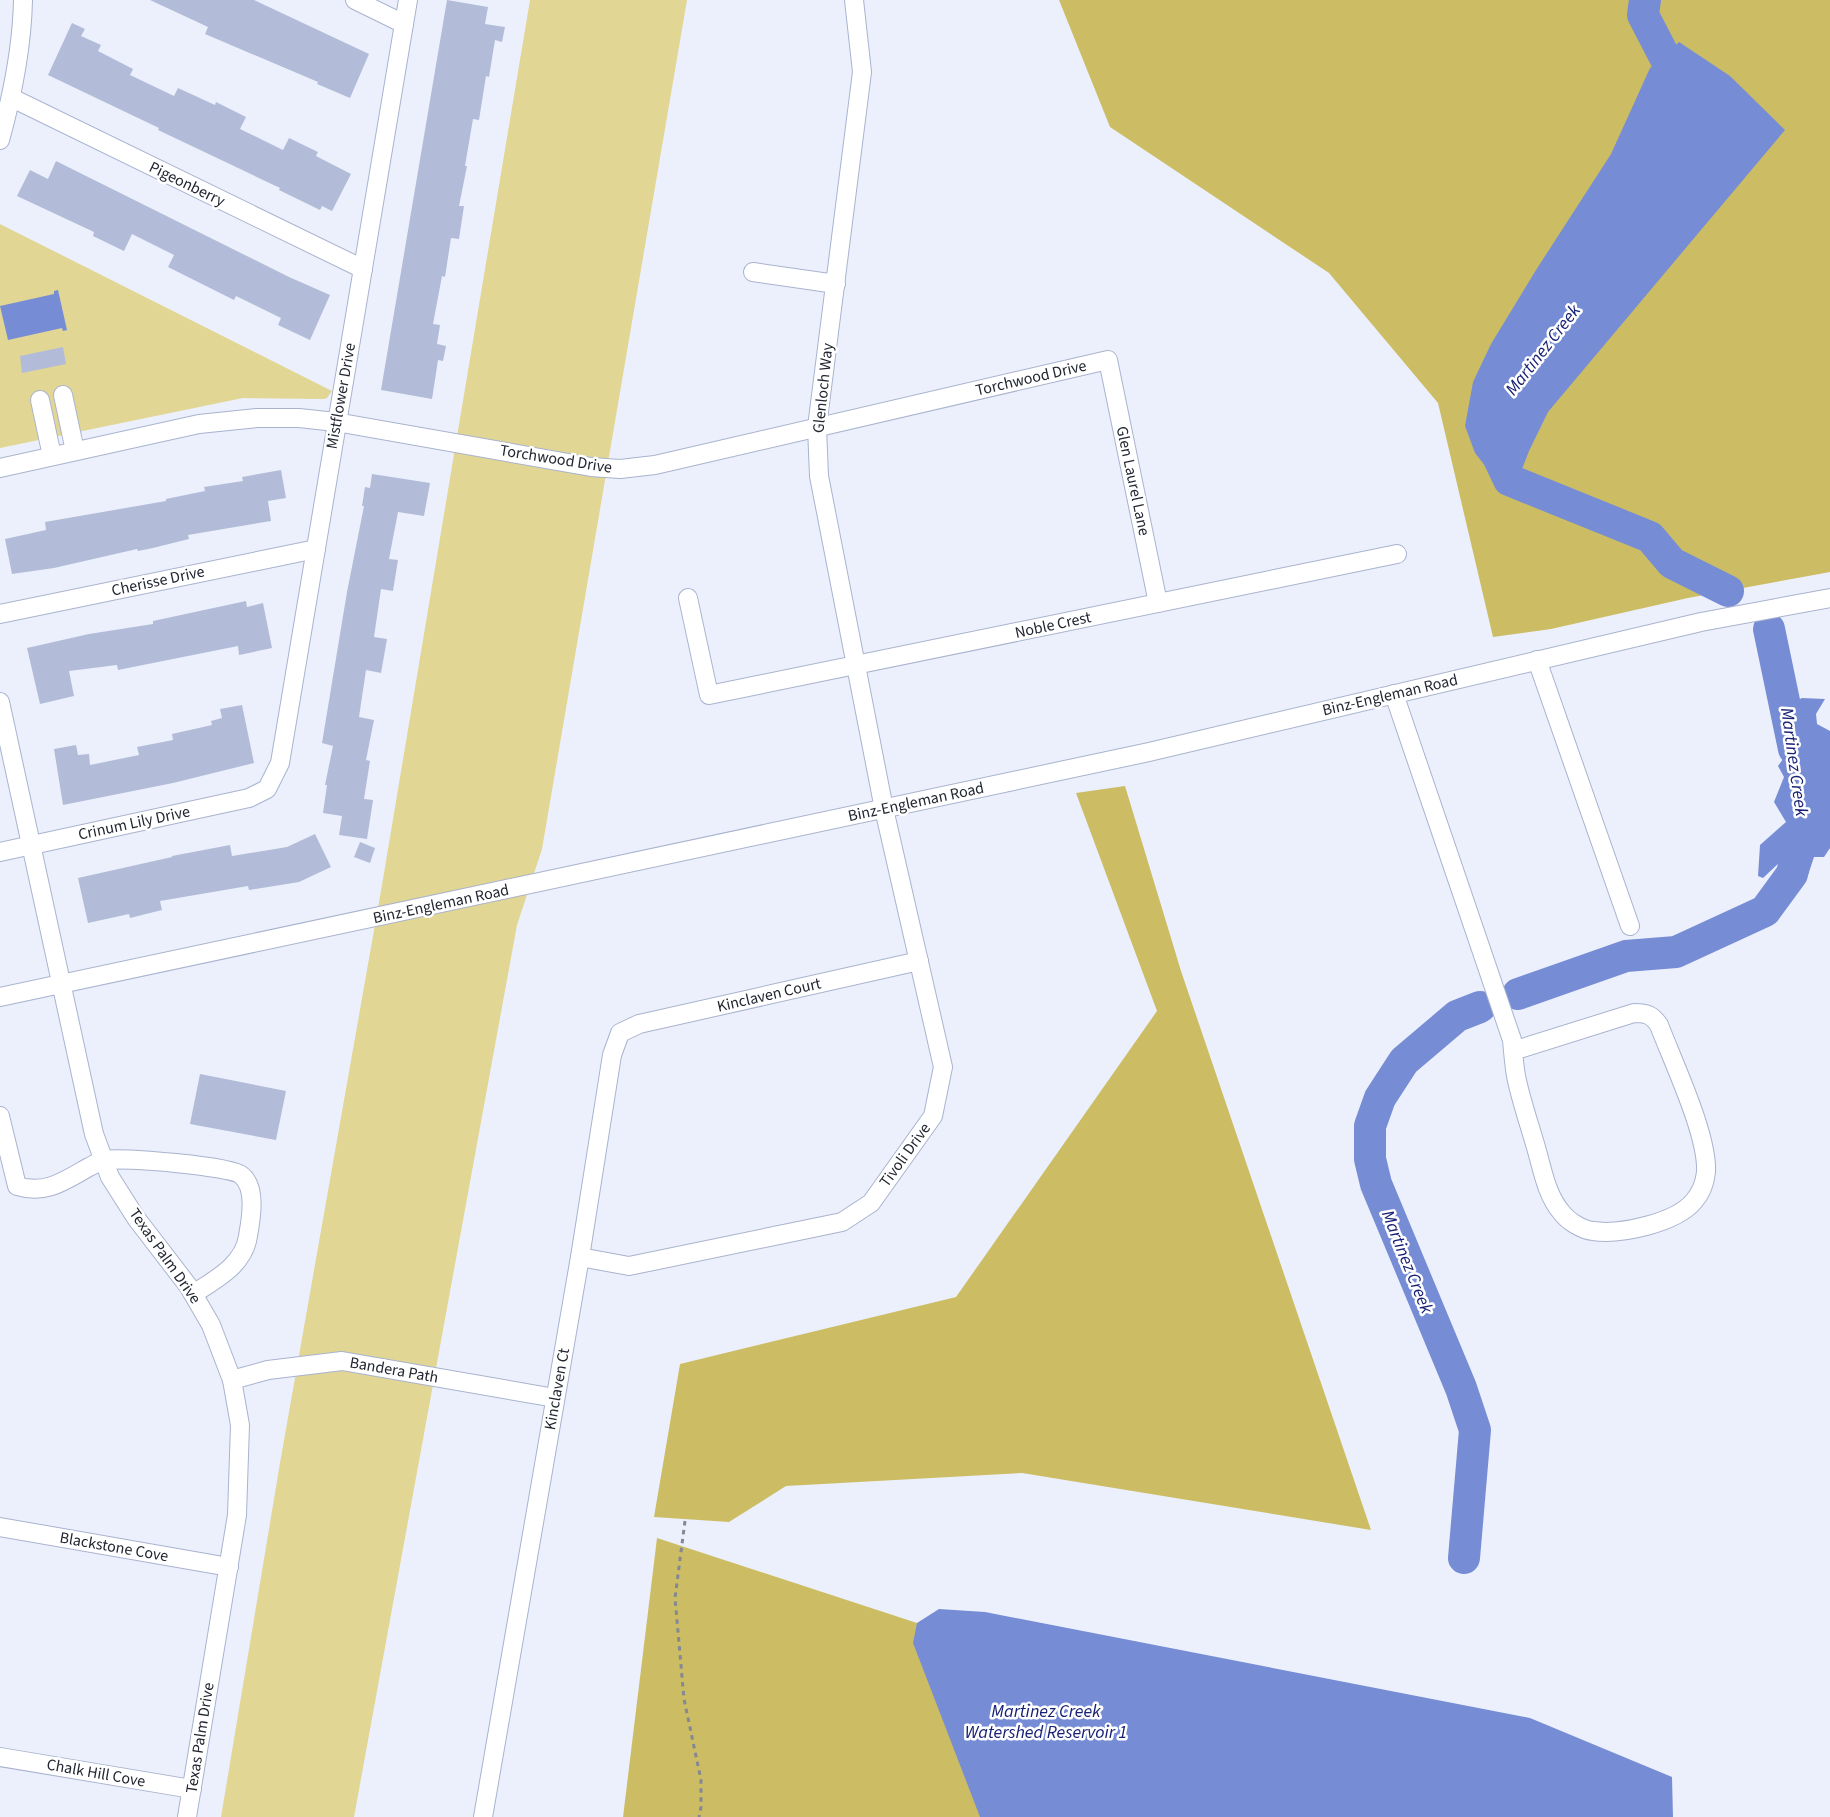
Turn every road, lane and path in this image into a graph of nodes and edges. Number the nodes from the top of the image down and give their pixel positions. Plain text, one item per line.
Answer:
1 (23, 0) edge
2 (355, 0) edge
3 (408, 0) edge
4 (854, 0) edge
5 (404, 24) junction
6 (12, 98) junction
7 (0, 140) edge
8 (363, 269) junction
9 (753, 272) dead end
10 (836, 284) junction
11 (1108, 360) joint
12 (63, 395) dead end
13 (40, 400) dead end
14 (336, 422) junction
15 (817, 427) junction
16 (75, 451) junction
17 (52, 456) junction
18 (0, 468) edge
19 (316, 549) junction
20 (1397, 554) dead end
21 (1830, 597) edge
22 (688, 598) dead end
23 (1158, 603) junction
24 (0, 614) edge
25 (1537, 660) junction
26 (856, 665) junction
27 (1394, 694) junction
28 (0, 702) edge
29 (267, 789) joint
30 (884, 809) junction
31 (31, 845) junction
32 (0, 852) edge
33 (1630, 926) dead end
34 (919, 961) junction
35 (62, 983) junction
36 (0, 997) edge
37 (620, 1034) joint
38 (1513, 1051) junction
39 (0, 1116) edge
40 (104, 1159) junction
41 (579, 1257) junction
42 (193, 1294) junction
43 (232, 1380) junction
44 (555, 1398) junction
45 (685, 1521) dead end
46 (0, 1527) edge
47 (229, 1567) junction
48 (0, 1757) edge
49 (192, 1789) junction
50 (187, 1817) edge
51 (483, 1817) edge
52 (699, 1817) edge

1 - 6 street
2 - 5 street
3 - 5 street, Mistflower Drive
4 - 10 street, Glenloch Way
5 - 8 street, Mistflower Drive
6 - 7 street
6 - 8 street, Pigeonberry
8 - 14 street, Mistflower Drive
9 - 10 street
10 - 15 street, Glenloch Way
11 - 15 street, Torchwood Drive
11 - 23 street, Glen Laurel Lane
12 - 16 street
13 - 17 street
14 - 15 street, Torchwood Drive
14 - 16 street, Torchwood Drive
14 - 19 street, Mistflower Drive
15 - 26 street, Glenloch Way
16 - 17 street, Torchwood Drive
17 - 18 street, Torchwood Drive
19 - 24 street, Cherisse Drive
19 - 29 street, Mistflower Drive
20 - 23 street, Noble Crest
21 - 25 street, Binz-Engleman Road
22 - 26 street, Noble Crest
23 - 26 street, Noble Crest
25 - 27 street, Binz-Engleman Road
25 - 33 street
26 - 30 street, Glenloch Way
27 - 30 street, Binz-Engleman Road
27 - 38 street
28 - 31 street, Texas Palm Drive
29 - 31 street, Crinum Lily Drive
30 - 34 street, Tivoli Drive
30 - 35 street, Binz-Engleman Road
31 - 32 street, Crinum Lily Drive
31 - 35 street, Texas Palm Drive
34 - 37 street, Kinclaven Court
34 - 41 street, Tivoli Drive
35 - 36 street, Binz-Engleman Road
35 - 40 street, Texas Palm Drive
37 - 41 street, Kinclaven Ct
38 - 38 street
39 - 40 street
40 - 42 street, Texas Palm Drive
40 - 42 street
41 - 44 street, Kinclaven Ct
42 - 43 street, Texas Palm Drive
43 - 44 street, Bandera Path
43 - 47 street, Texas Palm Drive
44 - 51 street, Kinclaven Ct
45 - 52 path
46 - 47 street, Blackstone Cove
47 - 49 street, Texas Palm Drive
48 - 49 street, Chalk Hill Cove
49 - 50 street, Texas Palm Drive

